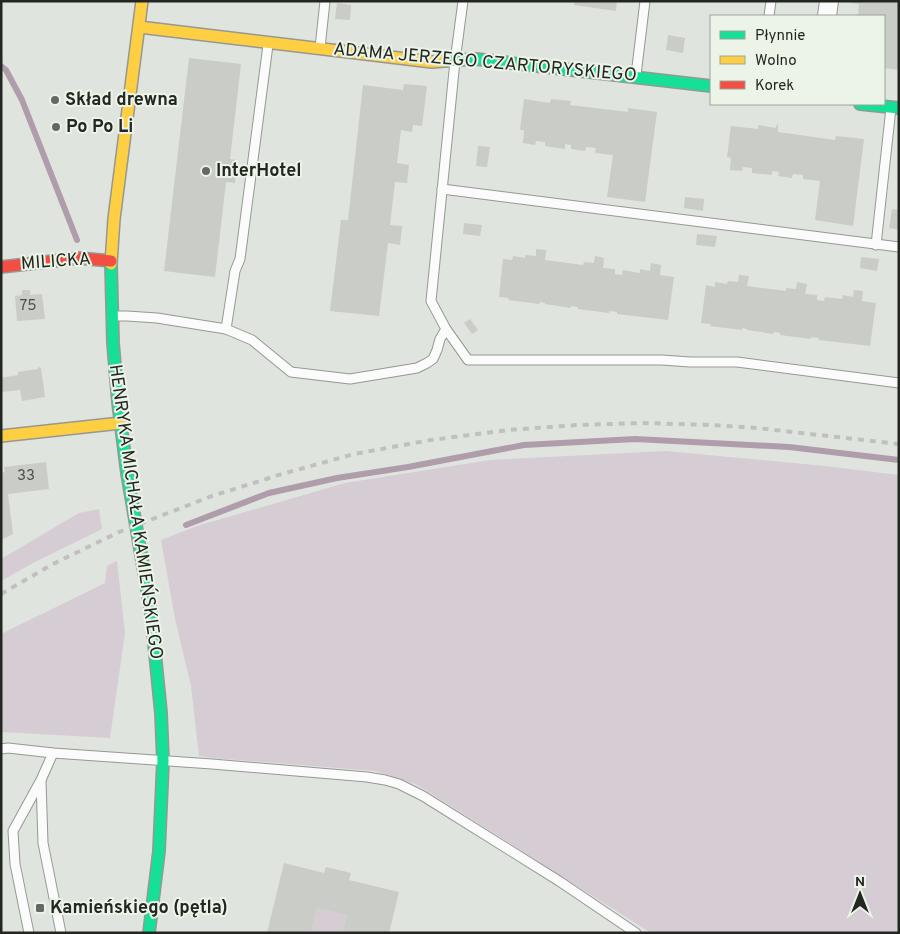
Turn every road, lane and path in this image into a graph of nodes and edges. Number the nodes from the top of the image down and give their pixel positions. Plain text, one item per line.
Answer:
1 (142, 1) edge
2 (325, 1) edge
3 (463, 1) edge
4 (645, 1) edge
5 (771, 1) edge
6 (829, 1) edge
7 (769, 15) edge
8 (827, 15) edge
9 (139, 26) junction
10 (268, 42) junction
11 (320, 48) junction
12 (455, 61) junction
13 (636, 77) junction
14 (710, 86) edge
15 (869, 105) edge
16 (895, 108) edge
17 (442, 189) junction
18 (876, 245) junction
19 (899, 247) edge
20 (112, 261) junction
21 (1, 267) edge
22 (112, 316) junction
23 (226, 329) junction
24 (446, 329) junction
25 (899, 383) edge
26 (120, 422) junction
27 (1, 436) edge
28 (1, 749) edge
29 (53, 753) junction
30 (163, 761) junction
31 (41, 780) junction
32 (29, 933) edge
33 (61, 933) edge
34 (149, 933) edge
35 (636, 933) edge

1 - 9 street, HENRYKA MICHAŁA KAMIEŃSKIEGO
2 - 11 lane
3 - 12 lane
4 - 13 lane
5 - 7 lane
6 - 8 street
9 - 10 street, ADAMA JERZEGO CZARTORYSKIEGO
9 - 20 street, HENRYKA MICHAŁA KAMIEŃSKIEGO
10 - 11 street, ADAMA JERZEGO CZARTORYSKIEGO
10 - 23 lane
11 - 12 street, ADAMA JERZEGO CZARTORYSKIEGO
12 - 13 street, ADAMA JERZEGO CZARTORYSKIEGO
12 - 17 lane
13 - 14 street, ADAMA JERZEGO CZARTORYSKIEGO
15 - 16 street
16 - 18 lane
17 - 18 lane
17 - 24 lane
18 - 19 lane
20 - 21 street, MILICKA
20 - 22 street, HENRYKA MICHAŁA KAMIEŃSKIEGO
22 - 23 lane
22 - 26 street, HENRYKA MICHAŁA KAMIEŃSKIEGO
23 - 24 lane
24 - 25 lane
26 - 27 street
26 - 30 street, HENRYKA MICHAŁA KAMIEŃSKIEGO
28 - 29 lane
29 - 30 lane
29 - 31 lane
30 - 34 street, HENRYKA MICHAŁA KAMIEŃSKIEGO
30 - 35 lane
31 - 32 lane
31 - 33 lane

